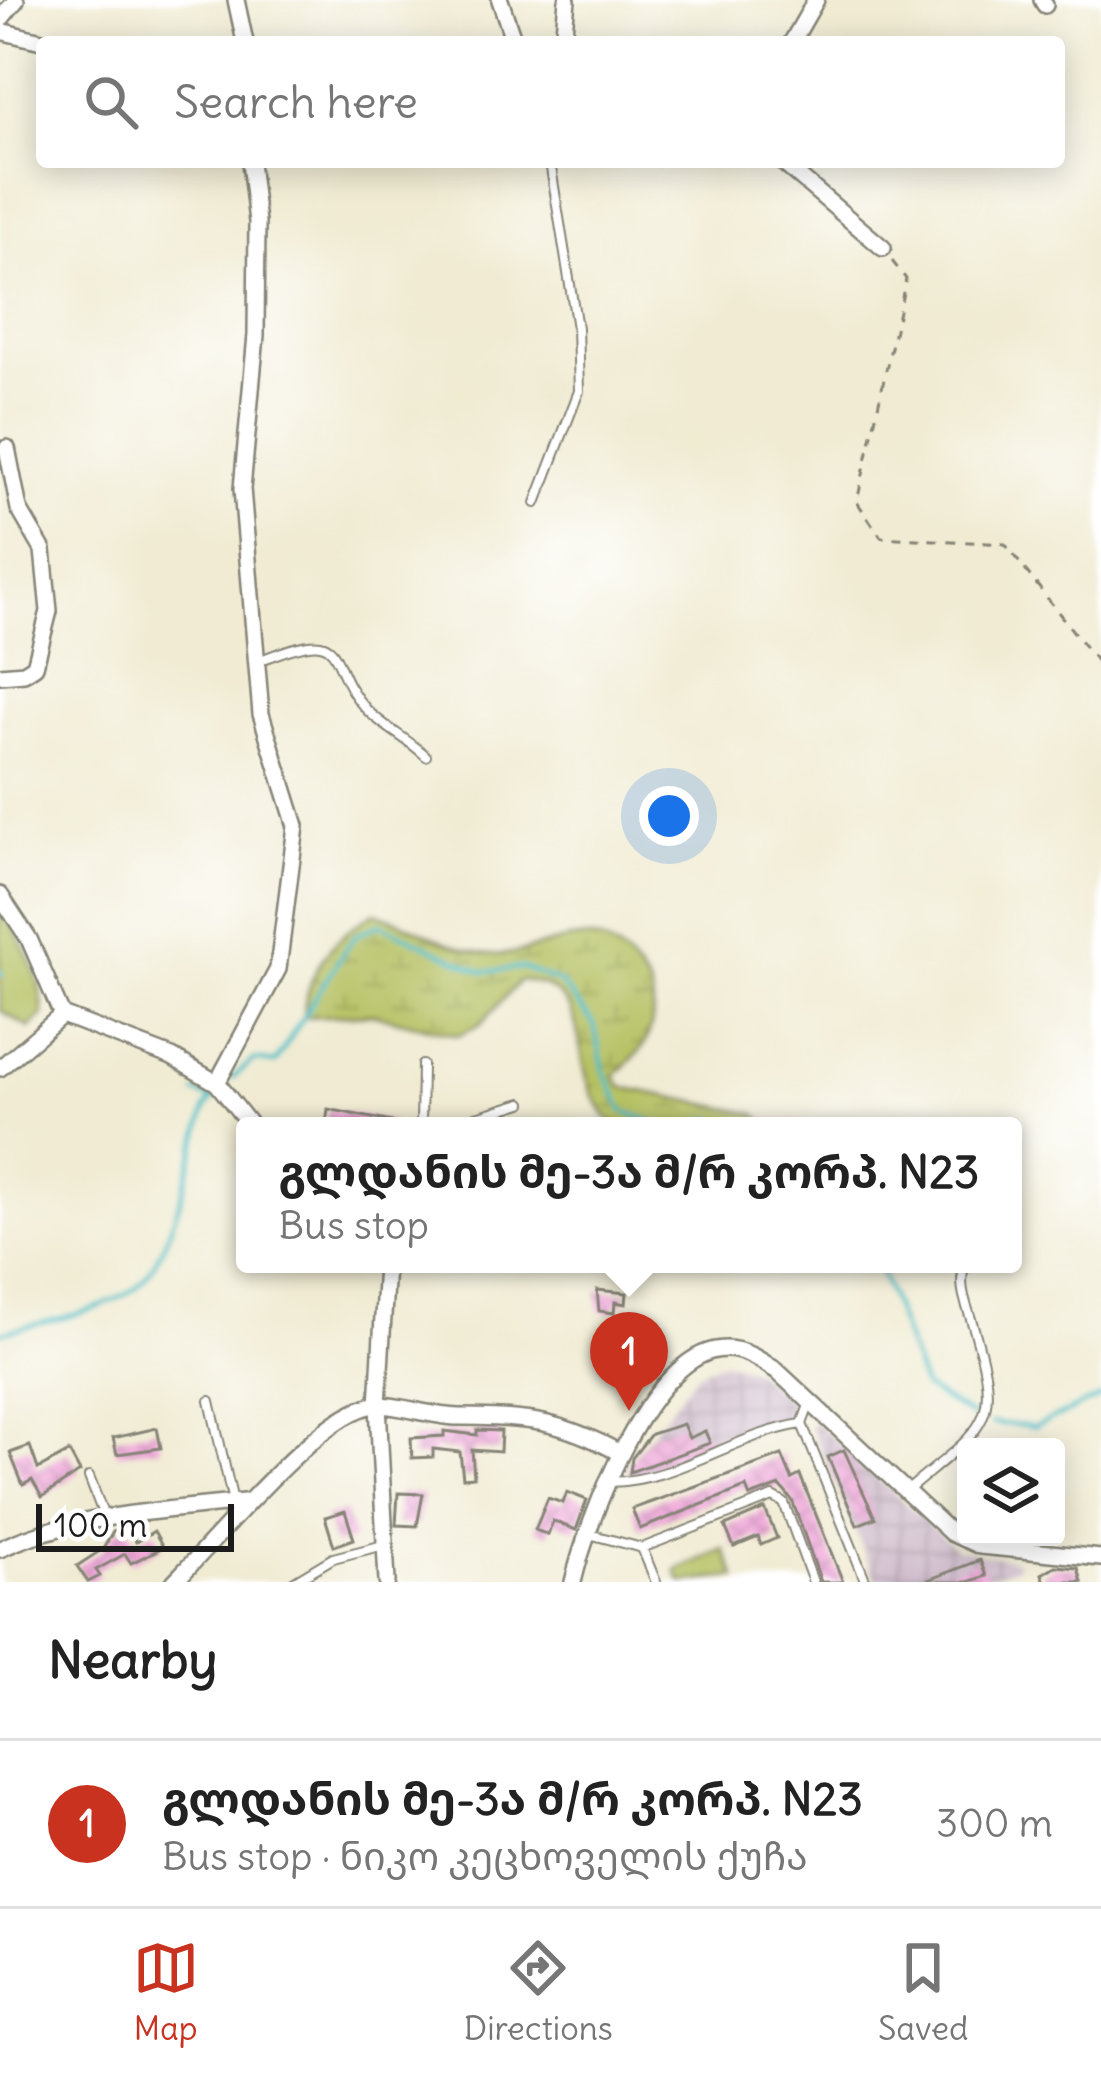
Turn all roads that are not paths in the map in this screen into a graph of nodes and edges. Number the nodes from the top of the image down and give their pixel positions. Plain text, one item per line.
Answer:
1 (16, 0) edge
2 (236, 0) edge
3 (500, 0) edge
4 (567, 0) edge
5 (816, 0) edge
6 (0, 20) edge
7 (0, 31) edge
8 (243, 36) edge
9 (512, 36) edge
10 (564, 36) edge
11 (795, 36) edge
12 (36, 40) edge
13 (251, 168) edge
14 (551, 168) edge
15 (789, 168) edge
16 (883, 248) road end
17 (6, 460) edge
18 (536, 503) dead end
19 (255, 663) junction
20 (0, 675) edge
21 (426, 756) dead end
22 (0, 895) edge
23 (62, 1015) junction
24 (422, 1065) dead end
25 (0, 1068) edge
26 (217, 1083) junction
27 (522, 1103) dead end
28 (243, 1117) edge
29 (421, 1117) edge
30 (476, 1117) edge
31 (385, 1273) edge
32 (964, 1273) edge
33 (210, 1400) dead end
34 (811, 1400) junction
35 (378, 1405) junction
36 (802, 1424) junction
37 (618, 1452) junction
38 (89, 1477) dead end
39 (606, 1482) junction
40 (906, 1491) junction
41 (239, 1503) junction
42 (105, 1517) junction
43 (586, 1533) junction
44 (386, 1544) junction
45 (642, 1547) junction
46 (0, 1549) edge
47 (1101, 1558) edge
48 (174, 1582) edge
49 (293, 1582) edge
50 (387, 1582) edge
51 (573, 1582) edge
52 (656, 1582) edge
53 (813, 1582) edge
54 (866, 1582) edge

1 - 6 street
2 - 8 street
3 - 9 street
4 - 10 street
5 - 11 street
7 - 12 street
13 - 19 street
14 - 18 lane
15 - 16 street
17 - 20 street
19 - 21 lane
19 - 26 street
22 - 23 street
23 - 25 street
23 - 26 street
24 - 29 lane
26 - 28 street
27 - 30 lane
31 - 35 street
32 - 40 lane
33 - 41 lane
34 - 36 lane
34 - 37 street
34 - 40 street
35 - 37 street
35 - 41 street
35 - 44 street
36 - 39 lane
36 - 54 lane
37 - 39 street
38 - 42 lane
39 - 43 street
40 - 47 street
41 - 42 street
41 - 48 street
42 - 46 street
43 - 45 lane
43 - 51 street
44 - 49 lane
44 - 50 street
45 - 52 lane
45 - 53 lane

